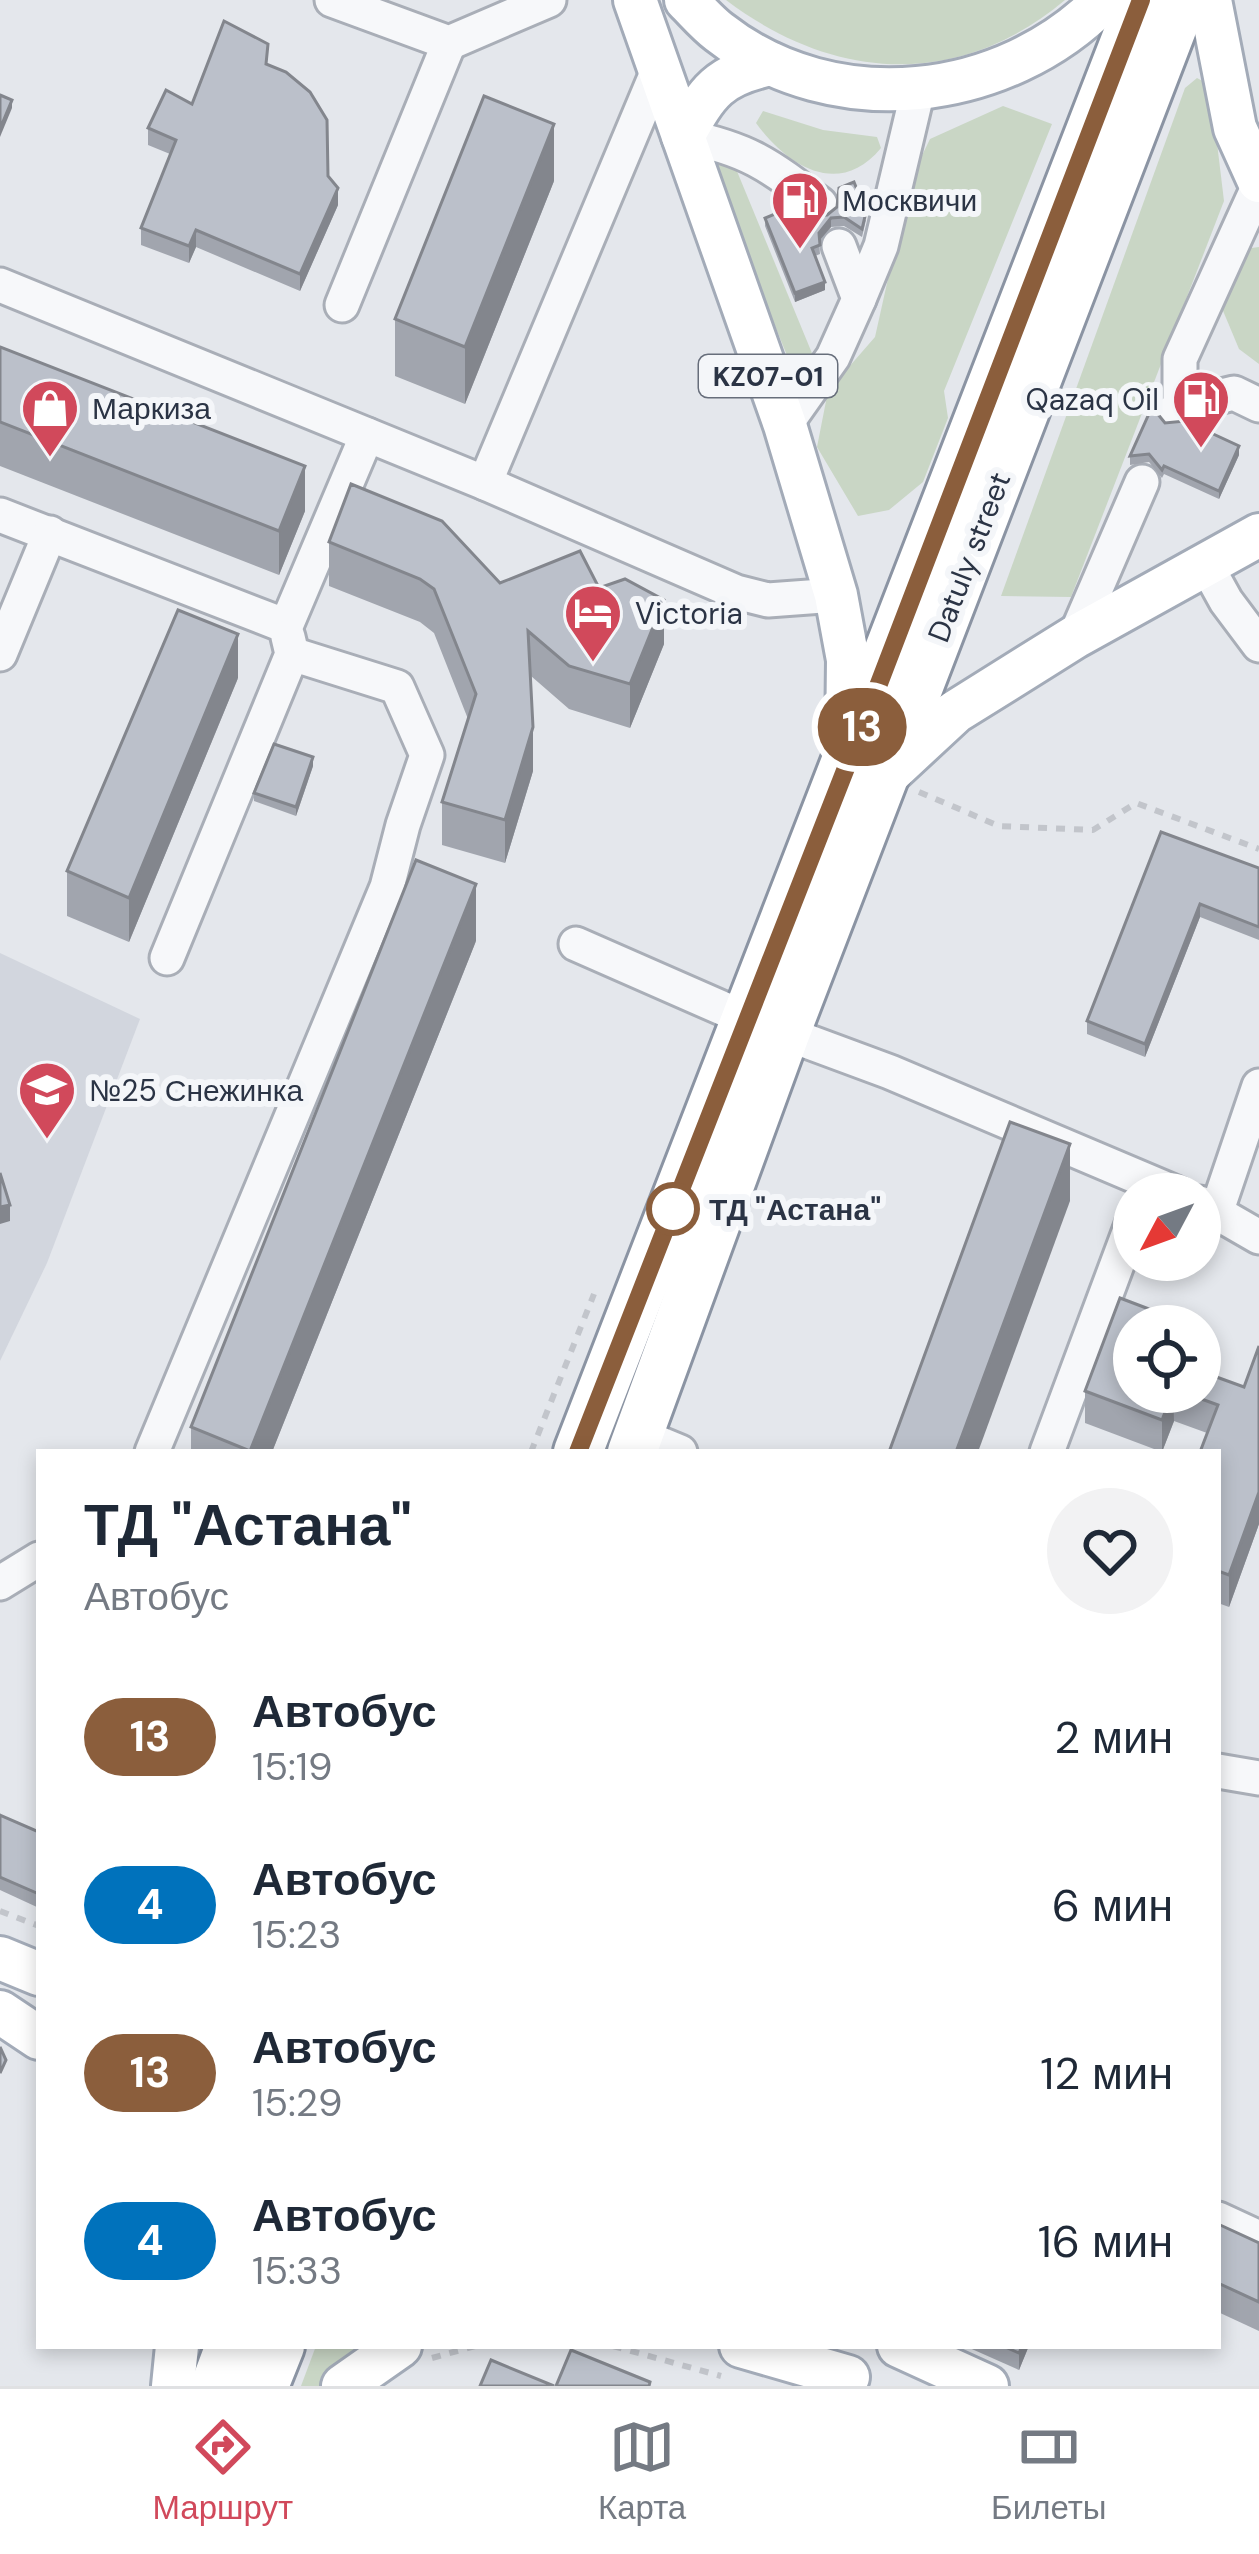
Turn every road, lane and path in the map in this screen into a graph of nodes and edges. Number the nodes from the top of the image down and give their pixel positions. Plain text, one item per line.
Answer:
1 (332, 0) edge
2 (549, 0) edge
3 (635, 0) edge
4 (686, 0) edge
5 (1105, 0) edge
6 (1142, 0) edge
7 (1183, 0) edge
8 (1210, 0) edge
9 (449, 43) junction
10 (771, 64) junction
11 (658, 68) junction
12 (918, 90) junction
13 (683, 136) junction
14 (1259, 183) edge
15 (820, 204) dead end
16 (839, 246) dead end
17 (0, 285) edge
18 (859, 299) junction
19 (342, 305) dead end
20 (1259, 405) edge
21 (785, 425) junction
22 (367, 435) junction
23 (1142, 482) dead end
24 (485, 483) junction
25 (0, 515) edge
26 (50, 533) junction
27 (1259, 535) edge
28 (1205, 563) junction
29 (836, 595) junction
30 (1076, 637) junction
31 (289, 640) junction
32 (1259, 645) edge
33 (0, 654) edge
34 (866, 771) junction
35 (1259, 848) edge
36 (577, 944) dead end
37 (167, 958) dead end
38 (766, 1027) junction
39 (1259, 1086) edge
40 (1113, 1174) edge
41 (1221, 1177) edge
42 (1221, 1213) edge
43 (1259, 1237) edge
44 (1114, 1281) edge
45 (650, 1446) edge
46 (153, 1449) edge
47 (579, 1449) edge
48 (1048, 1449) edge
49 (36, 1561) edge
50 (0, 1583) edge
51 (1221, 1772) edge
52 (1259, 1778) edge
53 (0, 1911) edge
54 (36, 1925) edge
55 (0, 2011) edge
56 (36, 2024) edge
57 (36, 2036) edge
58 (1221, 2220) edge
59 (1259, 2238) edge
60 (177, 2349) edge
61 (229, 2349) edge
62 (279, 2349) edge
63 (396, 2349) edge
64 (635, 2349) edge
65 (788, 2349) edge
66 (906, 2349) edge
67 (740, 2363) edge
68 (858, 2381) edge
69 (173, 2386) edge
70 (215, 2386) edge
71 (264, 2386) edge
72 (343, 2386) edge
73 (986, 2386) edge

1 - 9 street
2 - 9 street
3 - 11 main road, KZ07-01
4 - 10 main road
5 - 12 main road
6 - 34 highway, Datuly street
7 - 34 highway, Datuly street
8 - 14 main road
9 - 19 street
10 - 12 main road
10 - 13 main road
11 - 13 main road, KZ07-01
11 - 24 street
12 - 18 street
13 - 15 street
13 - 21 main road, KZ07-01
14 - 20 street
16 - 18 street
17 - 22 street
18 - 21 street
21 - 29 main road, KZ07-01
22 - 24 street
22 - 31 street
23 - 30 street
24 - 29 street
25 - 26 street
26 - 31 street
26 - 33 street
27 - 28 main road
28 - 30 main road
28 - 32 street
29 - 34 main road, KZ07-01
30 - 34 main road
31 - 37 street
31 - 46 street
34 - 35 path
34 - 38 highway, Datuly street
36 - 38 street
38 - 40 street
38 - 45 highway, Datuly street
38 - 47 highway, Datuly street
39 - 41 street
42 - 43 street
44 - 48 street
49 - 50 street
51 - 52 street
53 - 54 path
55 - 56 main road
55 - 57 main road
58 - 59 street
60 - 69 main road
61 - 70 highway
62 - 71 highway
63 - 72 main road
64 - 67 path
65 - 68 main road
66 - 73 main road
67 - 68 main road

